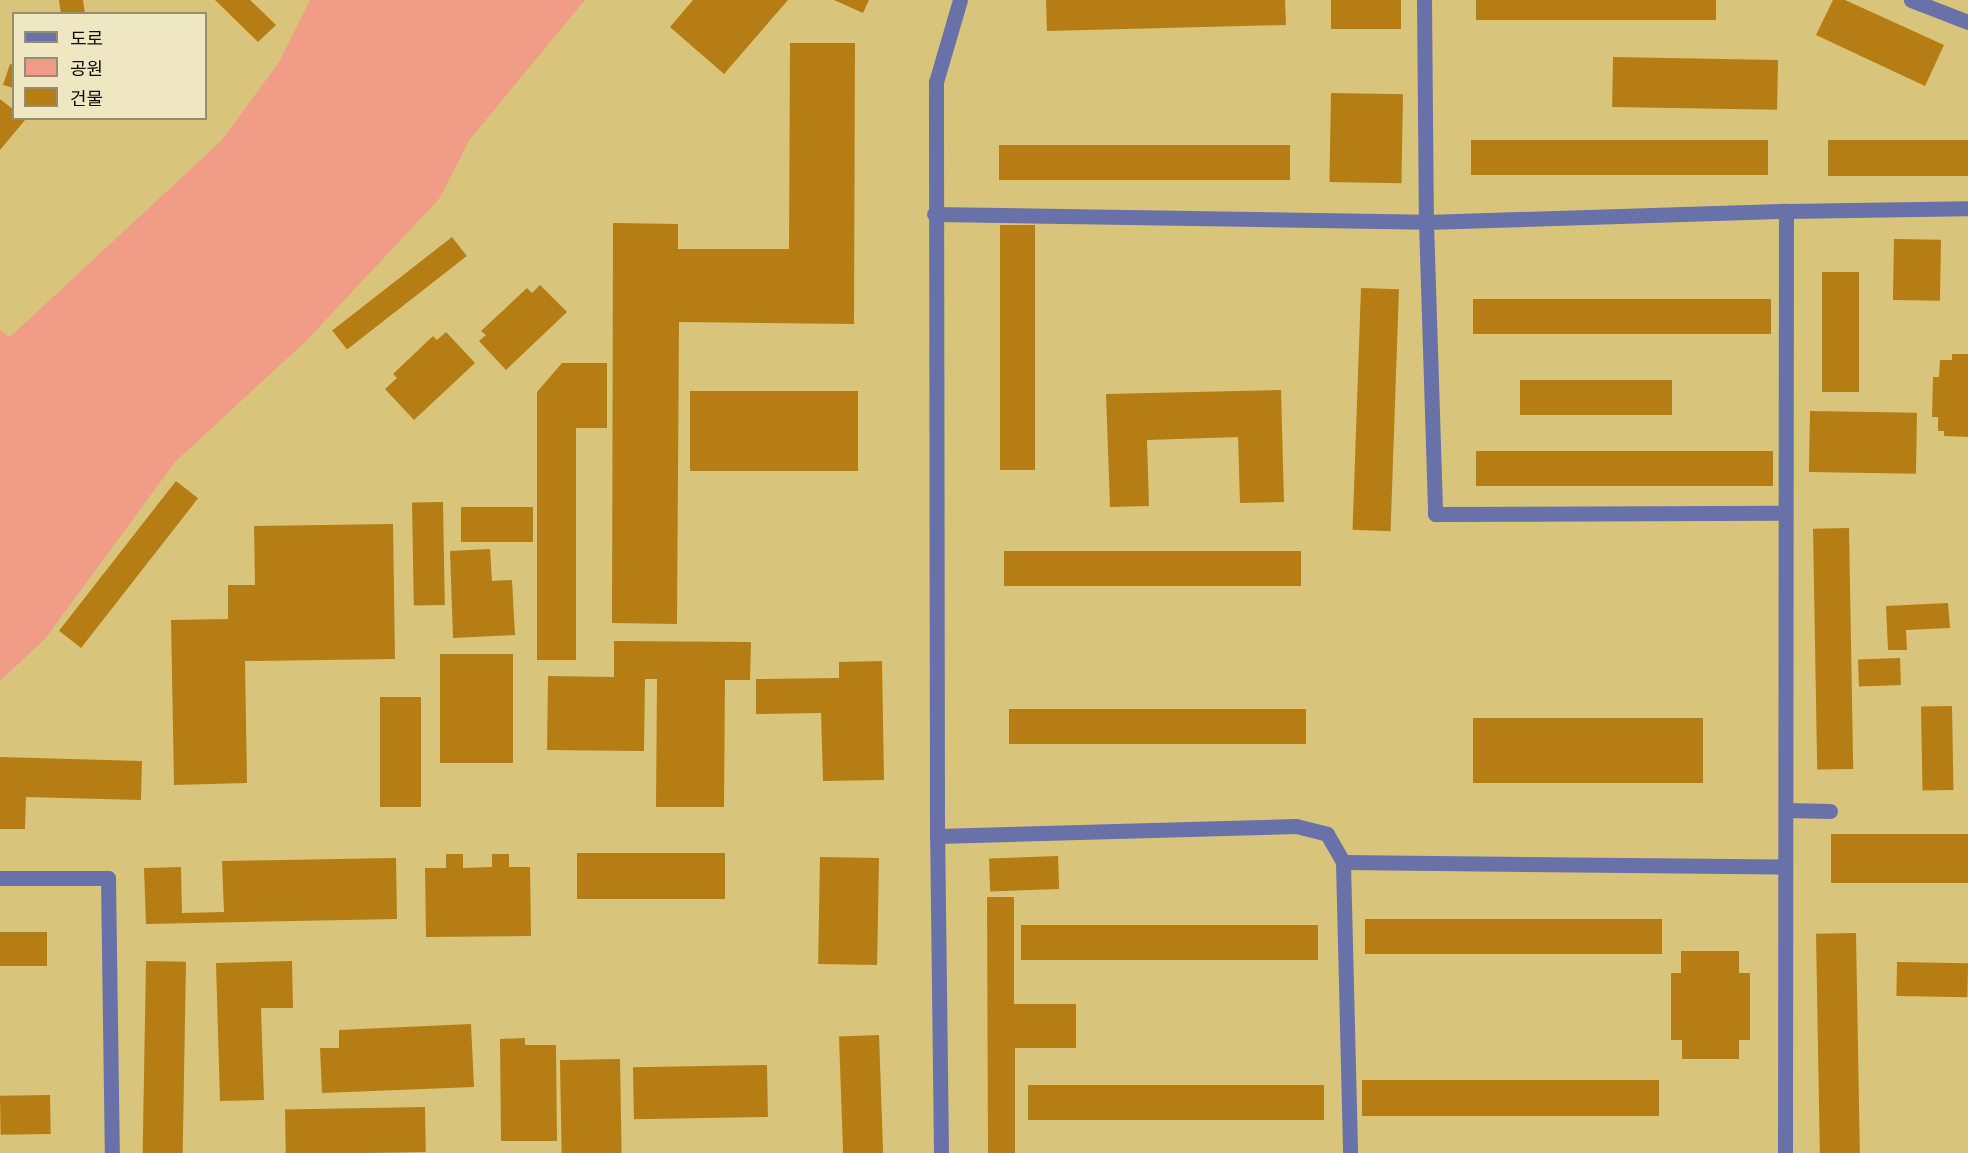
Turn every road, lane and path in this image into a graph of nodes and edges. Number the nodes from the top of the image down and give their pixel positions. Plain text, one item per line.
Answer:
1 (960, 0) edge
2 (1425, 0) edge
3 (1911, 0) edge
4 (1968, 22) edge
5 (1968, 208) edge
6 (1786, 211) junction
7 (934, 214) junction
8 (1426, 222) junction
9 (1784, 513) junction
10 (1786, 810) junction
11 (1830, 811) dead end
12 (936, 836) junction
13 (1343, 862) junction
14 (1785, 867) junction
15 (0, 878) edge
16 (112, 1153) edge
17 (941, 1153) edge
18 (1350, 1153) edge
19 (1785, 1153) edge

1 - 7 street
2 - 8 street
3 - 4 street
5 - 6 street
6 - 8 street
6 - 9 street
7 - 8 street
7 - 12 street
8 - 9 street
9 - 10 street
10 - 11 street
10 - 14 street
12 - 13 street
12 - 17 street
13 - 14 street
13 - 18 street
14 - 19 street
15 - 16 street

